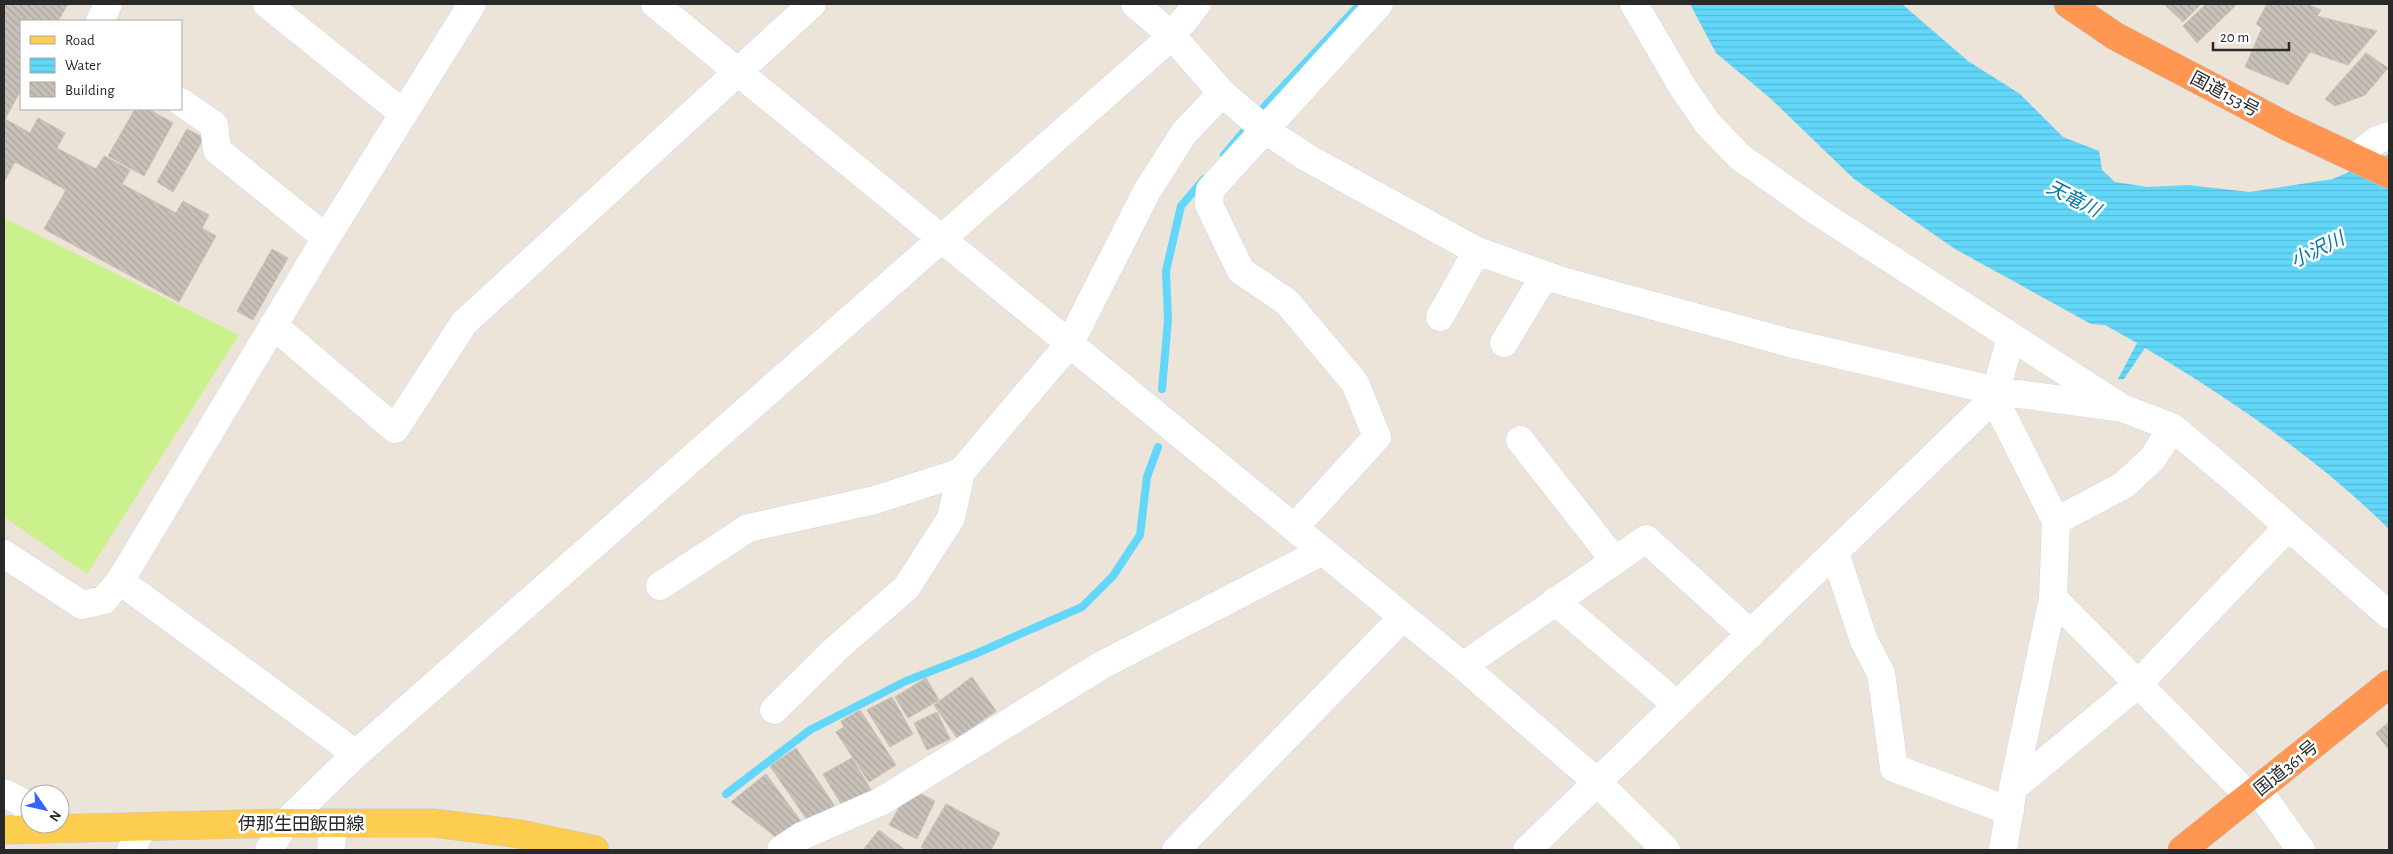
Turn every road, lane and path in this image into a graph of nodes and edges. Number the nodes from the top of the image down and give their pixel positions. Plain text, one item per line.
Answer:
1 (268, 4) edge
2 (472, 4) edge
3 (655, 4) edge
4 (812, 4) edge
5 (1135, 4) edge
6 (1197, 4) edge
7 (1379, 4) edge
8 (1634, 4) edge
9 (2068, 4) edge
10 (1172, 36) junction
11 (738, 72) junction
12 (1222, 93) junction
13 (182, 103) edge
14 (404, 114) junction
15 (1265, 130) junction
16 (2389, 136) edge
17 (2374, 166) edge
18 (326, 238) junction
19 (941, 239) junction
20 (1477, 251) junction
21 (1545, 275) junction
22 (1440, 317) dead end
23 (273, 325) junction
24 (2011, 337) junction
25 (1070, 343) junction
26 (1504, 343) dead end
27 (1995, 394) junction
28 (2122, 408) junction
29 (2172, 427) junction
30 (1520, 440) dead end
31 (961, 472) junction
32 (2056, 521) junction
33 (2288, 527) junction
34 (1294, 528) junction
35 (1323, 551) junction
36 (1835, 553) junction
37 (4, 554) edge
38 (1615, 561) junction
39 (120, 581) junction
40 (660, 586) dead end
41 (2053, 598) junction
42 (1555, 601) junction
43 (2389, 615) edge
44 (1404, 618) junction
45 (1751, 634) junction
46 (1463, 666) junction
47 (2389, 684) edge
48 (2137, 685) junction
49 (1678, 705) junction
50 (774, 710) dead end
51 (356, 754) junction
52 (1598, 783) junction
53 (4, 793) edge
54 (2254, 794) junction
55 (2011, 800) junction
56 (285, 823) junction
57 (333, 824) junction
58 (15, 829) edge
59 (137, 839) edge
60 (521, 842) edge
61 (269, 850) edge
62 (331, 850) edge
63 (595, 850) edge
64 (781, 850) edge
65 (1176, 850) edge
66 (1527, 850) edge
67 (1666, 850) edge
68 (2002, 850) edge
69 (2182, 850) edge
70 (2301, 850) edge

1 - 14 street
2 - 14 street
3 - 11 street
4 - 11 street
5 - 10 street
6 - 10 street
7 - 15 street
8 - 24 street
9 - 17 highway, 国道153号
10 - 12 street
10 - 19 street
11 - 19 street
11 - 23 street
12 - 15 street
12 - 25 street
13 - 18 street
14 - 18 street
15 - 20 street
15 - 34 street
16 - 17 street
18 - 23 street
19 - 25 street
19 - 51 street
20 - 21 street
20 - 22 street
21 - 26 street
21 - 27 street
23 - 39 street
24 - 27 street
24 - 28 street
25 - 31 street
25 - 34 street
27 - 28 street
27 - 32 street
27 - 36 street
28 - 29 street
29 - 32 street
29 - 33 street
30 - 38 street
31 - 40 street
31 - 50 street
32 - 41 street
33 - 43 street
33 - 48 street
34 - 35 street
35 - 44 street
35 - 64 street
36 - 45 street
36 - 55 street
37 - 39 street
38 - 42 street
38 - 45 street
39 - 51 street
41 - 48 street
41 - 55 street
42 - 46 street
42 - 49 street
44 - 46 street
44 - 65 street
45 - 49 street
46 - 52 street
47 - 54 highway, 国道361号
48 - 54 street
48 - 55 street
49 - 52 street
51 - 56 street
52 - 66 street
52 - 67 street
53 - 58 street
54 - 69 highway, 国道361号
54 - 70 street
55 - 68 street
56 - 57 main road, 伊那生田飯田線
56 - 59 main road, 伊那生田飯田線
56 - 61 street
57 - 60 main road, 伊那生田飯田線
57 - 62 street
58 - 59 main road, 伊那生田飯田線
60 - 63 main road, 伊那生田飯田線

